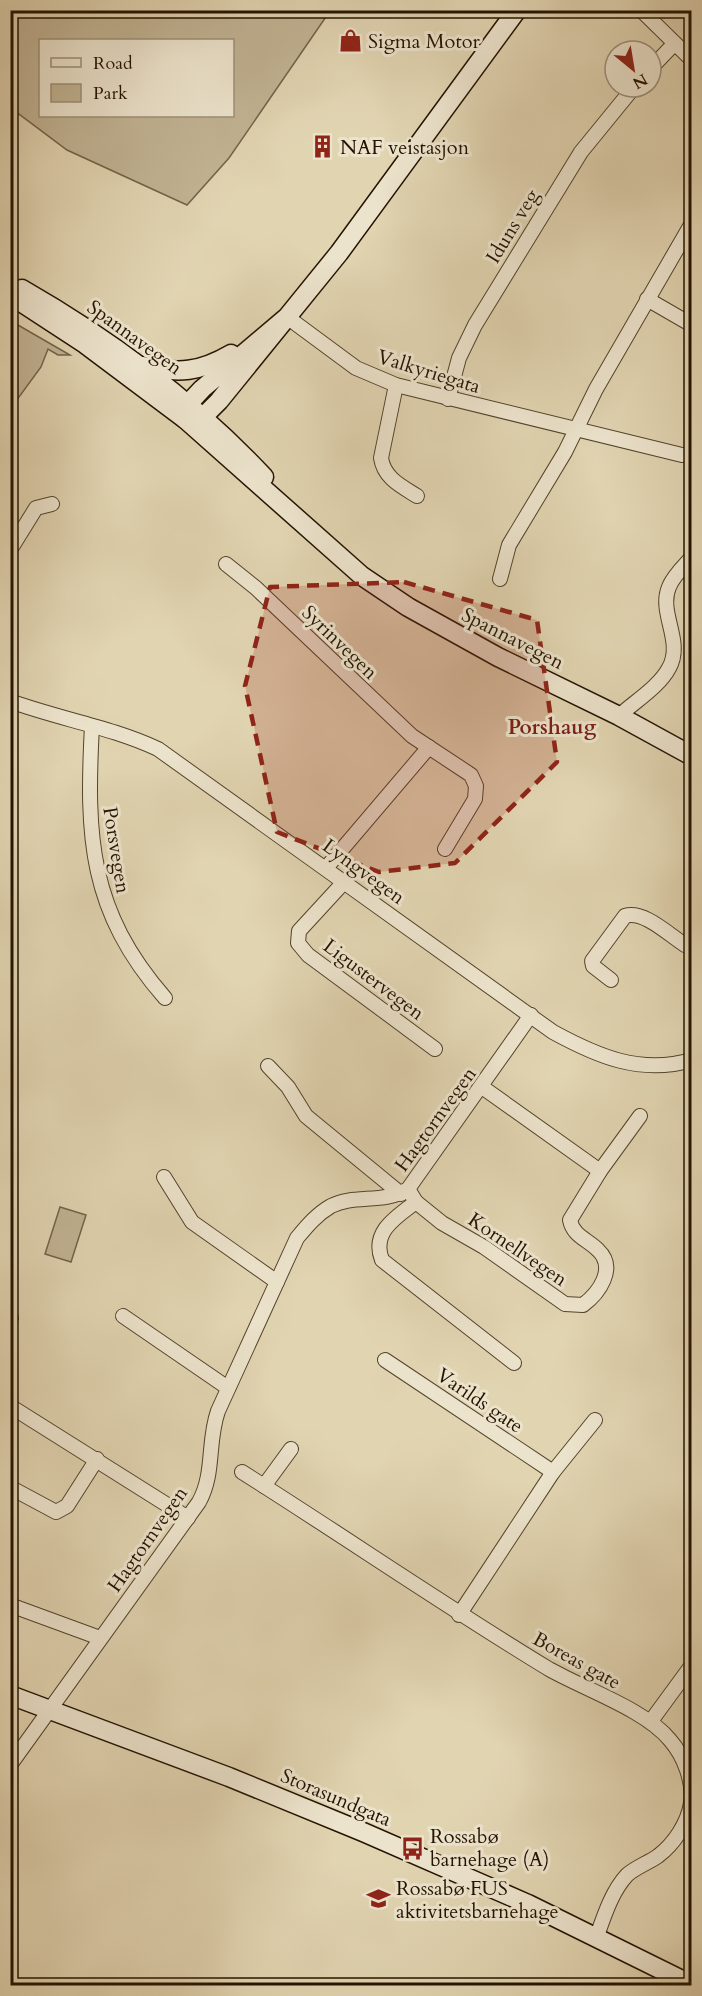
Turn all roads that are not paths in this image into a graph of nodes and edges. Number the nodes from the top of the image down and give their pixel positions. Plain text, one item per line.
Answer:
1 (517, 10) edge
2 (641, 10) edge
3 (674, 44) junction
4 (663, 55) edge
5 (692, 60) edge
6 (623, 99) edge
7 (692, 224) edge
8 (10, 283) edge
9 (10, 295) edge
10 (647, 299) junction
11 (287, 316) junction
12 (692, 324) edge
13 (250, 347) junction
14 (139, 365) junction
15 (396, 385) junction
16 (448, 399) junction
17 (192, 414) junction
18 (574, 430) junction
19 (682, 455) dead end
20 (417, 496) dead end
21 (52, 504) dead end
22 (10, 550) edge
23 (692, 557) edge
24 (226, 564) dead end
25 (500, 579) dead end
26 (10, 701) edge
27 (618, 716) junction
28 (93, 726) junction
29 (429, 747) junction
30 (692, 756) edge
31 (445, 849) dead end
32 (326, 868) junction
33 (345, 881) junction
34 (692, 946) edge
35 (10, 968) edge
36 (611, 980) dead end
37 (11, 991) edge
38 (165, 998) dead end
39 (531, 1015) junction
40 (10, 1031) edge
41 (435, 1049) dead end
42 (692, 1060) edge
43 (268, 1066) dead end
44 (482, 1088) junction
45 (640, 1116) dead end
46 (600, 1171) junction
47 (164, 1177) dead end
48 (404, 1192) junction
49 (416, 1202) junction
50 (277, 1282) junction
51 (123, 1316) dead end
52 (386, 1360) dead end
53 (514, 1363) dead end
54 (228, 1388) junction
55 (15, 1409) edge
56 (595, 1420) dead end
57 (291, 1449) dead end
58 (97, 1459) junction
59 (242, 1472) dead end
60 (553, 1472) junction
61 (264, 1486) junction
62 (15, 1490) dead end
63 (188, 1518) junction
64 (10, 1605) edge
65 (459, 1615) junction
66 (100, 1638) junction
67 (692, 1665) edge
68 (10, 1695) edge
69 (52, 1710) junction
70 (651, 1721) junction
71 (10, 1765) edge
72 (597, 1936) junction
73 (692, 1984) edge

1 - 11 street
2 - 3 street
3 - 4 street
3 - 5 street
6 - 16 street, Iduns veg
7 - 10 street
8 - 14 street, Spannavegen
9 - 17 street, Spannavegen
10 - 12 street
10 - 18 street
11 - 13 street
11 - 15 street, Valkyriegata
11 - 17 street
13 - 14 street
13 - 17 street
14 - 17 street, Spannavegen
15 - 16 street, Valkyriegata
15 - 20 street
16 - 18 street, Valkyriegata
17 - 27 street, Spannavegen
18 - 19 street, Valkyriegata
18 - 25 street
21 - 22 street
23 - 27 street
24 - 29 street, Syrinvegen
26 - 28 street, Lyngvegen
27 - 30 street, Spannavegen
28 - 32 street, Lyngvegen
28 - 38 street, Porsvegen
29 - 31 street, Syrinvegen
29 - 32 street
32 - 33 street, Lyngvegen
33 - 39 street, Lyngvegen
33 - 41 street, Ligustervegen
34 - 36 street
35 - 37 street
37 - 40 street
39 - 42 street, Lyngvegen
39 - 44 street, Hagtornvegen
43 - 48 street, Kornellvegen
44 - 46 street
44 - 48 street, Hagtornvegen
45 - 46 street, Kornellvegen
46 - 49 street, Kornellvegen
47 - 50 street
48 - 49 street, Kornellvegen
48 - 50 street, Hagtornvegen
49 - 53 street
50 - 54 street, Hagtornvegen
51 - 54 street
52 - 60 street, Varilds gate
54 - 63 street, Hagtornvegen
55 - 58 street
56 - 60 street
57 - 61 street
58 - 62 street
58 - 63 street
59 - 61 street, Boreas gate
60 - 65 street
61 - 65 street, Boreas gate
63 - 66 street, Hagtornvegen
64 - 66 street
65 - 70 street, Boreas gate
66 - 69 street, Hagtornvegen
67 - 70 street
68 - 69 street, Storasundgata
69 - 71 street, Hagtornvegen
69 - 72 street, Storasundgata
70 - 72 street, Boreas gate
72 - 73 street, Storasundgata

